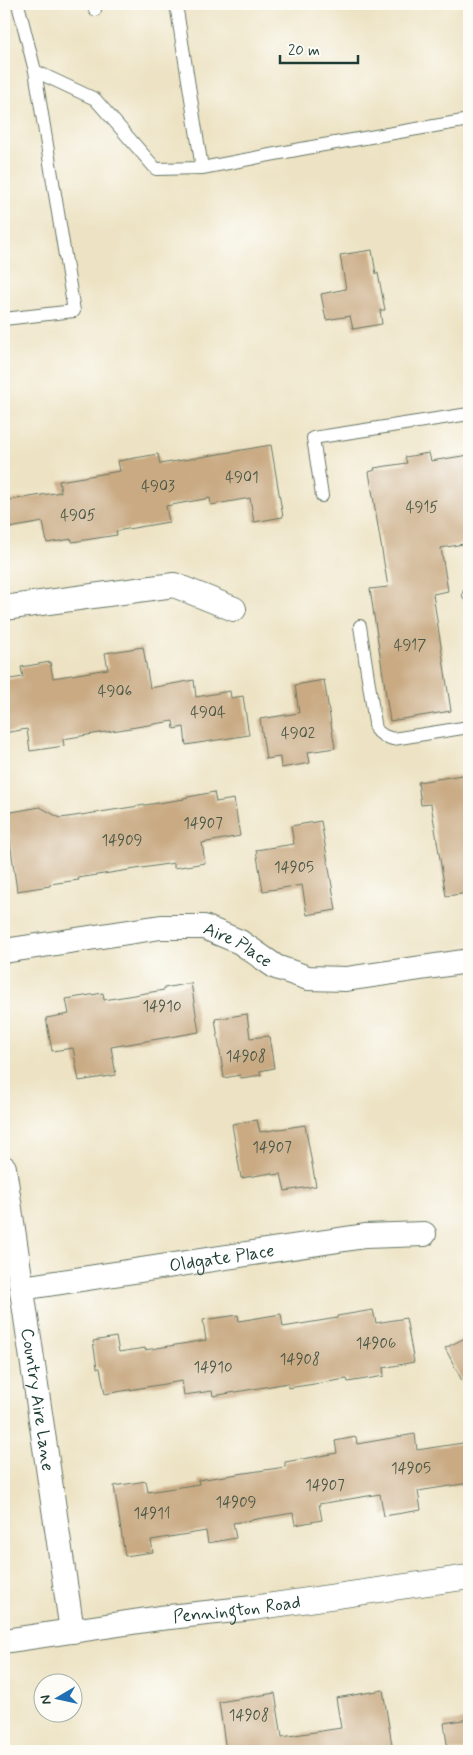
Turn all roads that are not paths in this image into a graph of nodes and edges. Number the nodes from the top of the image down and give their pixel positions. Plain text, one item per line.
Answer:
1 (18, 4) edge
2 (176, 4) edge
3 (35, 71) junction
4 (469, 120) edge
5 (202, 168) junction
6 (4, 319) edge
7 (469, 414) edge
8 (322, 496) dead end
9 (4, 608) edge
10 (234, 609) dead end
11 (360, 626) dead end
12 (469, 728) edge
13 (4, 951) edge
14 (469, 961) edge
15 (4, 1168) edge
16 (424, 1234) dead end
17 (22, 1288) junction
18 (469, 1576) edge
19 (72, 1631) junction
20 (4, 1641) edge

1 - 3 lane
2 - 5 lane
3 - 5 lane
3 - 6 lane
4 - 5 lane
7 - 8 lane
9 - 10 street
11 - 12 lane
13 - 14 street, Aire Place
15 - 17 street, Country Aire Lane
16 - 17 street, Oldgate Place
17 - 19 street, Country Aire Lane
18 - 19 street, Pennington Road
19 - 20 street, Pennington Road

